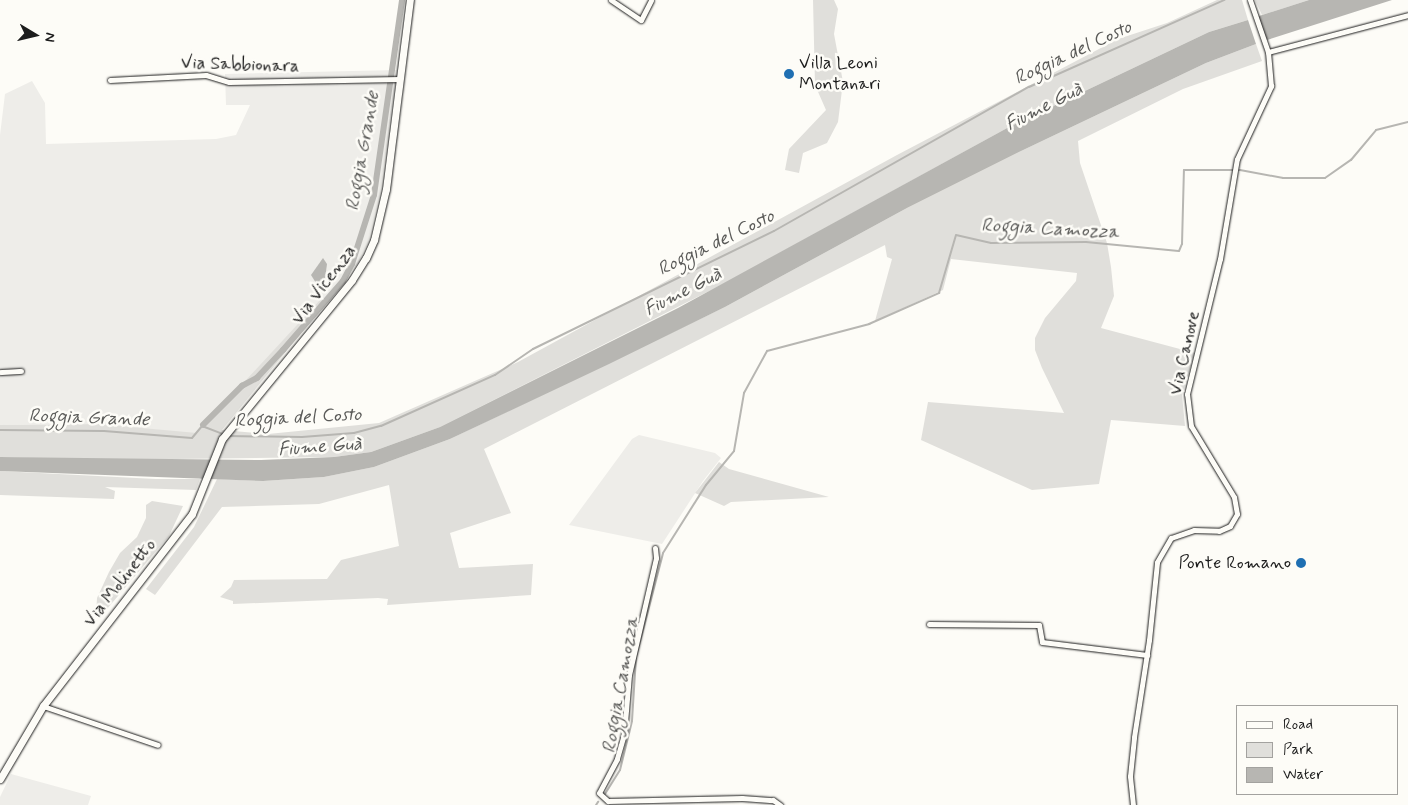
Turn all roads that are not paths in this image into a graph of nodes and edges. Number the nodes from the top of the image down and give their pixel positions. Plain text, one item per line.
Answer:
1 (410, 0) edge
2 (611, 0) edge
3 (651, 0) edge
4 (1250, 0) edge
5 (1408, 15) edge
6 (1268, 52) junction
7 (400, 79) junction
8 (110, 80) dead end
9 (21, 371) dead end
10 (0, 372) edge
11 (209, 471) joint
12 (655, 548) dead end
13 (929, 624) dead end
14 (1147, 655) junction
15 (43, 706) junction
16 (158, 745) dead end
17 (0, 779) edge
18 (780, 805) edge
19 (1133, 805) edge

1 - 7 main road, Via Vicenza
2 - 3 street
4 - 6 street, Via Canove
5 - 6 street
6 - 14 street, Via Canove
7 - 8 street, Via Sabbionara
7 - 11 main road, Via Vicenza
9 - 10 street
11 - 15 main road, Via Molinetto
12 - 18 street
13 - 14 street
14 - 19 street, Via Canove
15 - 16 street
15 - 17 main road, Via Molinetto

